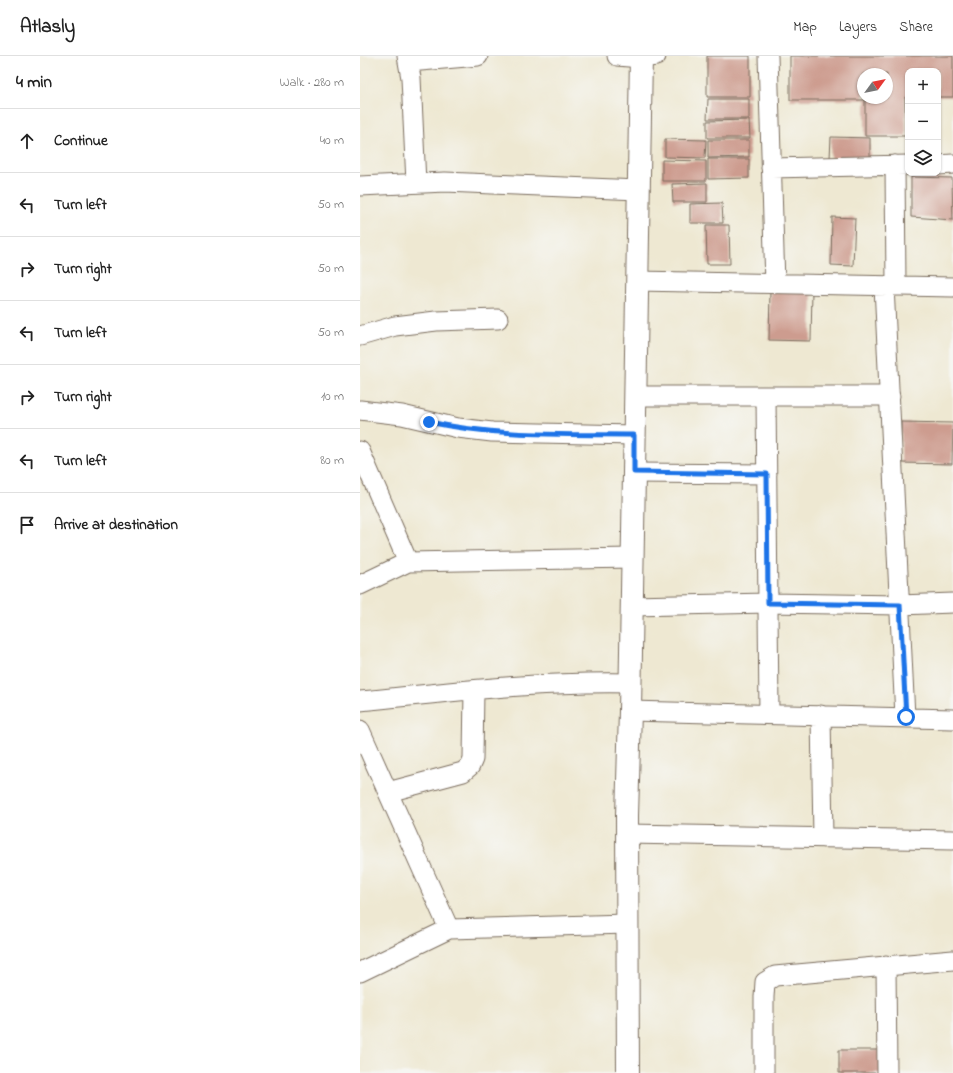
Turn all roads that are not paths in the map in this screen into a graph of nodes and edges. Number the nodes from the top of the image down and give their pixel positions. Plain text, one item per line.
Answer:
1 (478, 56) edge
2 (617, 56) edge
3 (768, 56) edge
4 (646, 57) edge
5 (408, 59) edge
6 (941, 164) edge
7 (953, 164) edge
8 (902, 165) edge
9 (772, 168) junction
10 (416, 183) junction
11 (360, 186) edge
12 (639, 190) junction
13 (637, 281) junction
14 (774, 284) junction
15 (890, 286) junction
16 (953, 287) edge
17 (498, 319) dead end
18 (360, 336) edge
19 (635, 396) junction
20 (766, 396) junction
21 (890, 396) junction
22 (360, 410) edge
23 (634, 435) junction
24 (360, 452) edge
25 (634, 472) junction
26 (767, 474) junction
27 (632, 558) junction
28 (408, 562) junction
29 (360, 585) edge
30 (768, 603) junction
31 (953, 603) edge
32 (900, 605) junction
33 (632, 606) junction
34 (631, 683) junction
35 (474, 690) junction
36 (360, 701) edge
37 (630, 711) junction
38 (769, 714) junction
39 (821, 715) junction
40 (906, 717) junction
41 (953, 719) edge
42 (360, 730) edge
43 (388, 792) junction
44 (627, 834) junction
45 (823, 838) junction
46 (953, 840) edge
47 (627, 924) junction
48 (449, 930) junction
49 (953, 960) edge
50 (886, 965) junction
51 (360, 972) edge
52 (628, 1073) edge
53 (764, 1073) edge
54 (887, 1073) edge

1 - 5 street
2 - 4 street
3 - 9 street
4 - 12 street
5 - 10 street
6 - 7 street
8 - 9 street
8 - 15 street
9 - 14 street
10 - 11 street
10 - 12 street
12 - 13 street
13 - 14 street
13 - 19 street
14 - 15 street
15 - 16 street
15 - 21 street
17 - 18 street
19 - 20 street
19 - 23 street
20 - 21 street
20 - 26 street
21 - 32 street
22 - 23 street
23 - 25 street
24 - 28 street
25 - 26 street
25 - 27 street
26 - 30 street
27 - 28 street
27 - 33 street
28 - 29 street
30 - 32 street
30 - 33 street
30 - 38 street
31 - 32 street
32 - 40 street
33 - 34 street
34 - 35 street
34 - 37 street
35 - 36 street
35 - 43 street
37 - 38 street
37 - 44 street
38 - 39 street
39 - 40 street
39 - 45 street
40 - 41 street
42 - 43 street
43 - 48 street
44 - 45 street
44 - 47 street
45 - 46 street
47 - 48 street
47 - 52 street
48 - 51 street
49 - 50 street
50 - 53 street
50 - 54 street

